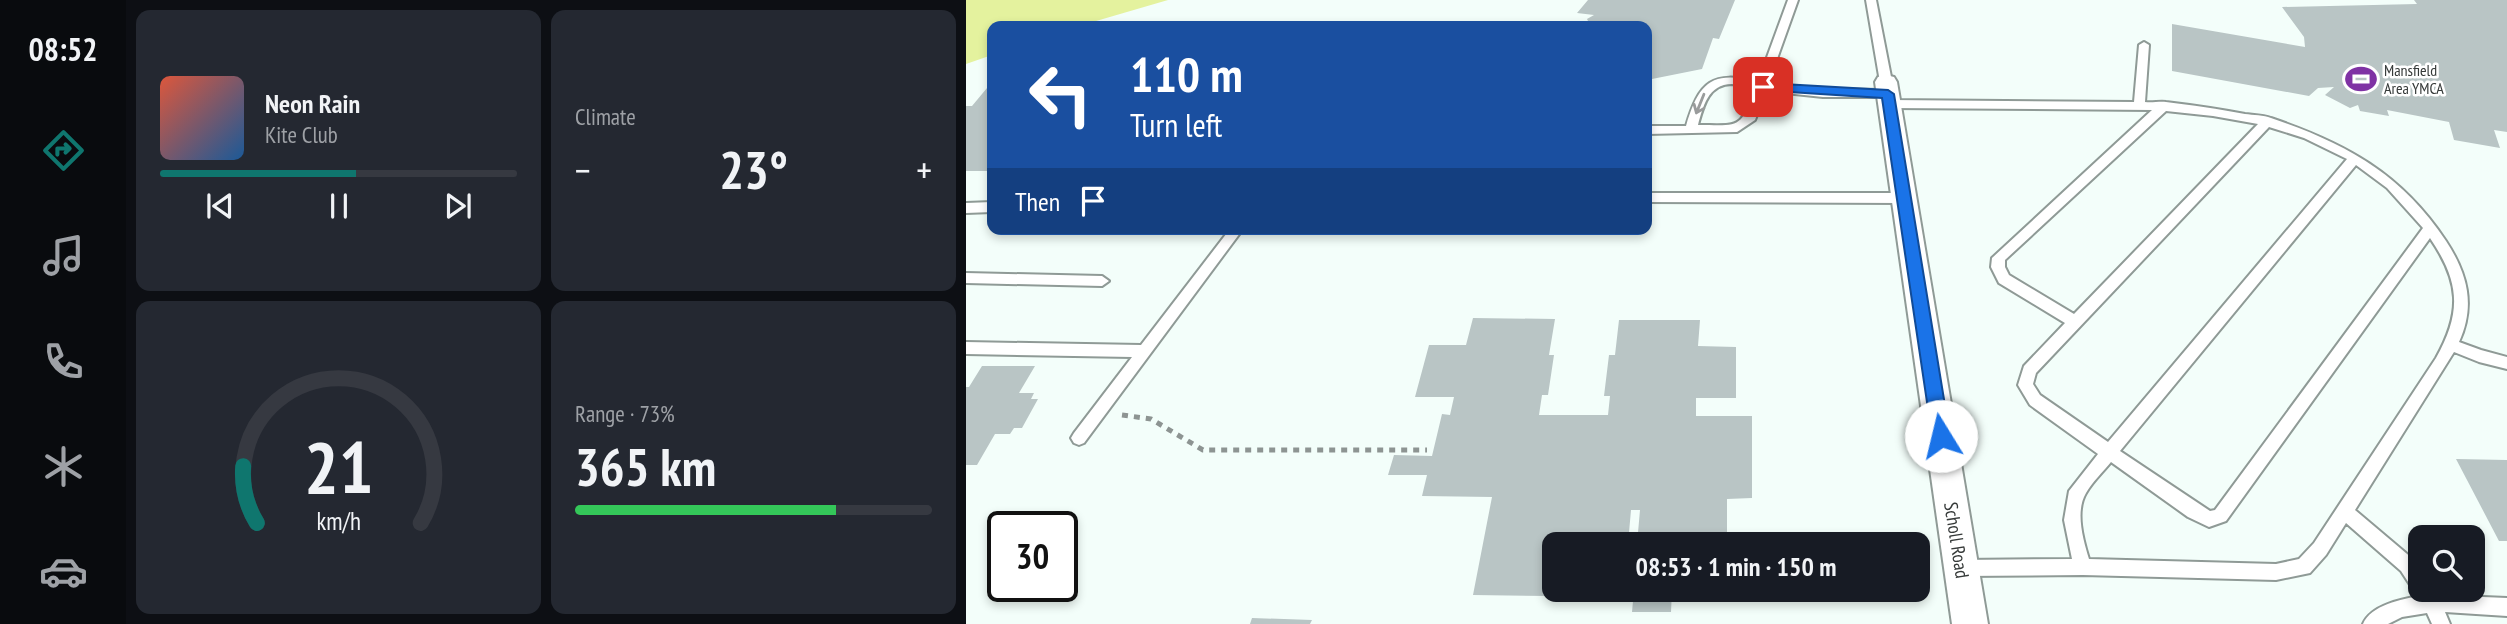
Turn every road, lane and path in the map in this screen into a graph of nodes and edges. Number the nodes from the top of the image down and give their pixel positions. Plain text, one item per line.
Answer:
1 (1793, 0) edge
2 (1871, 0) edge
3 (2144, 45) dead end
4 (1763, 87) junction
5 (1888, 93) junction
6 (2139, 105) junction
7 (2165, 106) junction
8 (2267, 121) junction
9 (1691, 129) junction
10 (1652, 130) edge
11 (2354, 159) junction
12 (1652, 197) edge
13 (1904, 198) junction
14 (987, 207) edge
15 (966, 208) edge
16 (2430, 229) junction
17 (1232, 235) edge
18 (966, 278) edge
19 (1102, 281) dead end
20 (2075, 321) junction
21 (2450, 344) junction
22 (966, 348) edge
23 (1144, 351) junction
24 (2507, 363) edge
25 (1098, 412) junction
26 (1079, 438) dead end
27 (1427, 450) dead end
28 (2109, 450) junction
29 (2344, 511) junction
30 (2083, 567) junction
31 (2408, 567) edge
32 (1961, 568) junction
33 (2412, 602) edge
34 (2430, 602) edge
35 (2471, 602) edge
36 (2507, 607) edge
37 (1970, 624) edge
38 (2372, 624) edge
39 (2441, 624) edge

1 - 4 lane
2 - 5 lane
3 - 6 lane
4 - 5 lane
4 - 9 lane
4 -> 9 lane
5 - 6 lane
5 - 13 street, Scholl Road
6 - 7 lane
7 - 8 lane
7 - 20 lane
8 - 11 lane
8 - 20 lane
9 - 10 lane
11 - 16 lane
11 - 28 lane
12 - 13 lane
13 - 32 street, Scholl Road
14 - 15 lane
16 - 21 lane
16 - 28 lane
17 - 23 lane
18 - 19 lane
20 - 28 lane
21 - 24 lane
21 - 29 lane
22 - 23 lane
23 - 25 lane
25 - 26 lane
25 - 27 path
28 - 30 lane
29 - 30 lane
29 - 31 lane
30 - 32 lane
32 - 37 street, Scholl Road
33 - 38 lane
34 - 39 lane
35 - 36 lane

